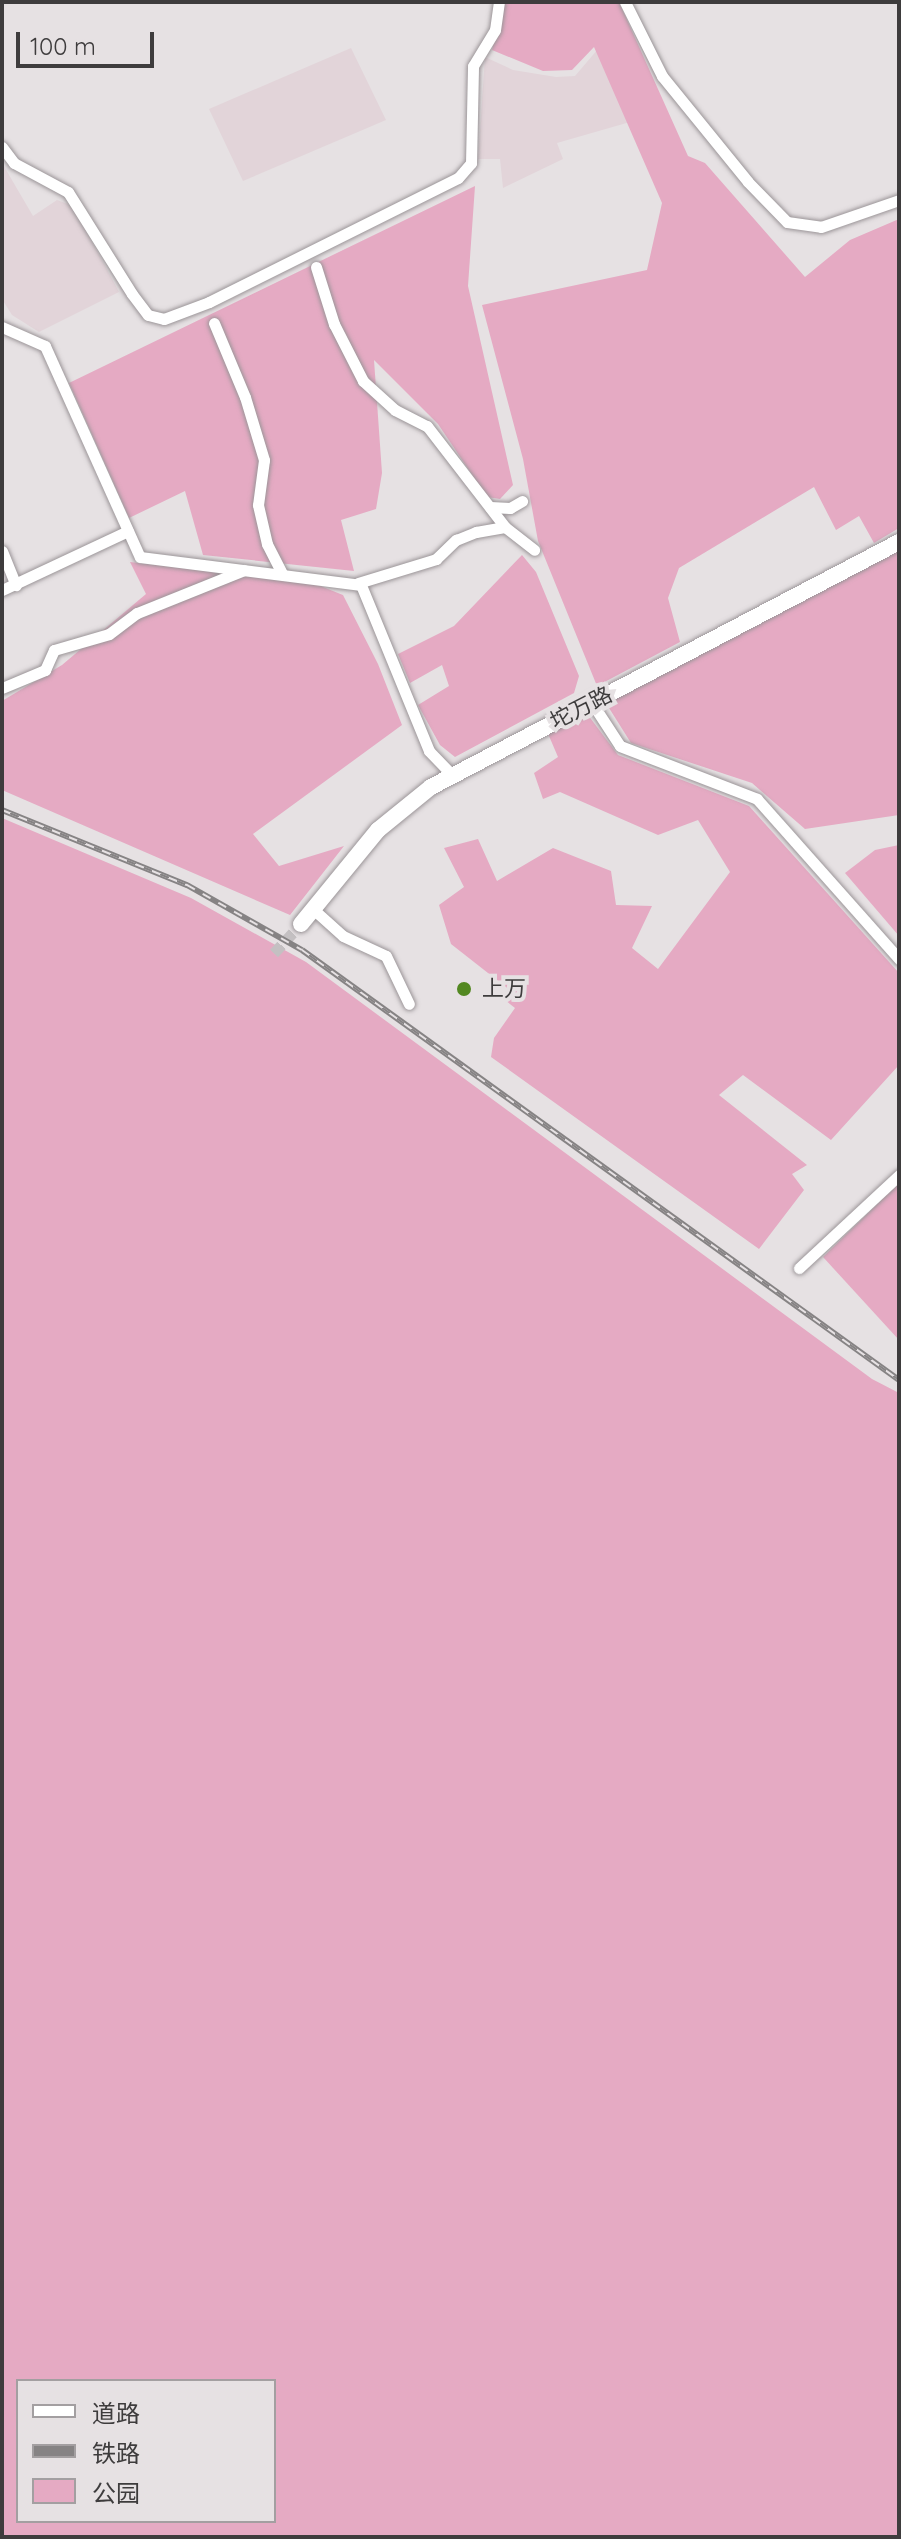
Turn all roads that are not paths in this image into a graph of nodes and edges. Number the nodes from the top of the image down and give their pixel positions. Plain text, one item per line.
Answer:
1 (499, 2) edge
2 (625, 2) edge
3 (2, 147) edge
4 (899, 200) edge
5 (316, 267) dead end
6 (214, 323) dead end
7 (2, 327) edge
8 (522, 501) dead end
9 (490, 507) junction
10 (505, 527) junction
11 (128, 531) junction
12 (899, 542) edge
13 (534, 550) dead end
14 (2, 551) edge
15 (245, 570) junction
16 (282, 574) junction
17 (358, 583) junction
18 (16, 585) junction
19 (2, 590) edge
20 (2, 688) edge
21 (592, 703) junction
22 (452, 775) junction
23 (313, 909) junction
24 (301, 924) tunnel mouth
25 (899, 959) edge
26 (409, 1004) dead end
27 (899, 1175) edge
28 (799, 1268) dead end

1 - 3 street
2 - 4 street
5 - 9 street
6 - 16 street
7 - 11 street
8 - 9 street
9 - 10 street
10 - 13 street
10 - 17 street
11 - 15 street
11 - 18 street
12 - 21 main road, 坨万路
14 - 18 street
15 - 16 street
15 - 20 street
16 - 17 street
17 - 22 street
18 - 19 street
21 - 22 main road, 坨万路
21 - 25 street
22 - 23 main road, 坨万路
23 - 24 main road, 坨万路
23 - 26 street
27 - 28 street

